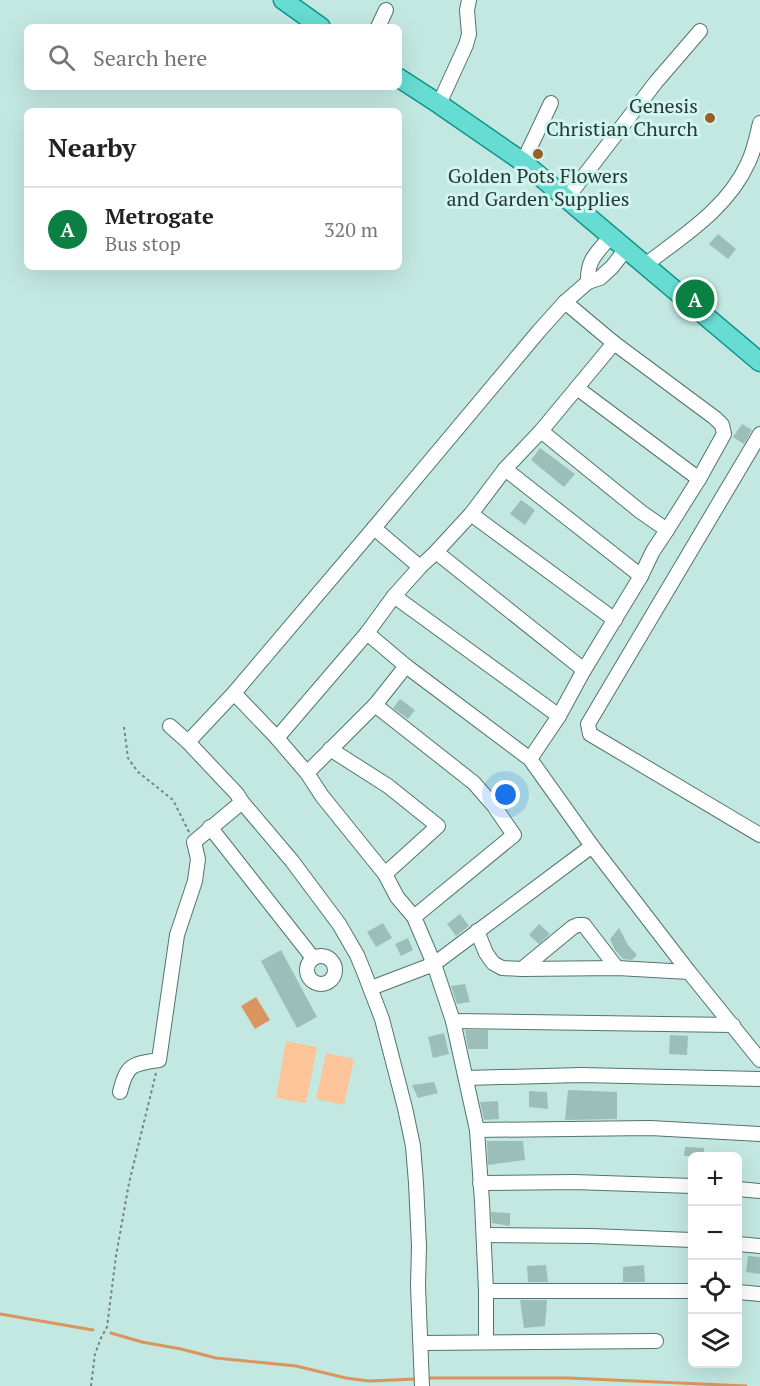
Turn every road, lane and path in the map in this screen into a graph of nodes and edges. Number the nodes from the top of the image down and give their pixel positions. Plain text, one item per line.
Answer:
1 (283, 0) edge
2 (470, 0) edge
3 (302, 6) edge
4 (386, 10) dead end
5 (318, 24) edge
6 (379, 24) edge
7 (700, 31) dead end
8 (402, 80) edge
9 (551, 103) dead end
10 (439, 104) junction
11 (760, 123) edge
12 (523, 162) junction
13 (567, 198) junction
14 (611, 236) junction
15 (626, 249) junction
16 (645, 265) junction
17 (588, 282) junction
18 (566, 302) junction
19 (614, 343) junction
20 (760, 362) edge
21 (577, 388) junction
22 (541, 431) junction
23 (760, 434) edge
24 (505, 470) junction
25 (699, 479) junction
26 (471, 514) junction
27 (375, 528) junction
28 (667, 530) junction
29 (436, 552) junction
30 (420, 567) junction
31 (641, 576) junction
32 (394, 596) junction
33 (615, 620) junction
34 (367, 633) junction
35 (406, 666) junction
36 (584, 670) junction
37 (234, 693) junction
38 (375, 705) junction
39 (559, 716) junction
40 (170, 726) dead end
41 (124, 727) dead end
42 (277, 738) junction
43 (188, 742) junction
44 (330, 749) junction
45 (530, 759) junction
46 (307, 773) junction
47 (242, 802) junction
48 (210, 827) junction
49 (760, 835) edge
50 (194, 842) junction
51 (592, 846) junction
52 (385, 874) junction
53 (414, 917) junction
54 (477, 931) junction
55 (357, 955) junction
56 (313, 958) junction
57 (334, 964) junction
58 (434, 964) junction
59 (617, 968) junction
60 (522, 969) junction
61 (689, 972) junction
62 (371, 988) junction
63 (453, 1021) junction
64 (733, 1025) junction
65 (159, 1060) junction
66 (760, 1060) edge
67 (466, 1078) junction
68 (760, 1079) edge
69 (120, 1092) dead end
70 (477, 1130) junction
71 (760, 1134) edge
72 (480, 1184) junction
73 (688, 1186) edge
74 (742, 1189) edge
75 (760, 1191) edge
76 (484, 1235) junction
77 (688, 1240) edge
78 (742, 1244) edge
79 (760, 1245) edge
80 (486, 1291) junction
81 (688, 1291) edge
82 (742, 1292) edge
83 (760, 1294) edge
84 (656, 1341) dead end
85 (486, 1342) junction
86 (421, 1343) junction
87 (91, 1386) edge
88 (422, 1386) edge

1 - 3 main road
2 - 10 street
3 - 5 main road
4 - 6 street
7 - 13 street
8 - 10 main road
9 - 12 street
10 - 12 main road
11 - 16 street
12 - 13 main road
13 - 14 main road
14 - 15 main road
14 - 17 street
15 - 16 main road
15 - 17 street
16 - 20 main road
17 - 18 street
18 - 19 street
18 - 27 street
19 - 21 street
19 - 25 street
21 - 22 street
21 - 25 street
22 - 24 street
22 - 28 street
23 - 49 street
24 - 26 street
24 - 31 street
25 - 28 street
26 - 29 street
26 - 33 street
27 - 30 street
27 - 37 street
28 - 31 street
29 - 30 street
29 - 36 street
30 - 32 street
31 - 33 street
32 - 34 street
32 - 39 street
33 - 36 street
34 - 35 street
34 - 42 street
35 - 38 street
35 - 45 street
36 - 39 street
37 - 42 street
37 - 43 street
38 - 44 street
38 - 53 street
39 - 45 street
40 - 43 street
41 - 50 path
42 - 46 street
43 - 47 street
44 - 46 street
44 - 52 street
45 - 51 street
46 - 52 street
47 - 48 street
47 - 55 street
48 - 50 street
48 - 56 street
50 - 65 street
51 - 54 street
51 - 61 street
52 - 53 street
53 - 58 street
54 - 58 street
54 - 60 street
55 - 57 street
55 - 62 street
56 - 57 street
56 - 57 street
58 - 62 street
58 - 63 street
59 - 60 street
59 - 60 street
59 - 61 street
61 - 64 street
62 - 86 street
63 - 64 street
63 - 67 street
64 - 66 street
65 - 69 street
65 - 87 path
67 - 68 street
67 - 70 street
70 - 71 street
70 - 72 street
72 - 73 street
72 - 76 street
74 - 75 street
76 - 77 street
76 - 80 street
78 - 79 street
80 - 81 street
80 - 85 street
82 - 83 street
84 - 85 street
85 - 86 street
86 - 88 street

